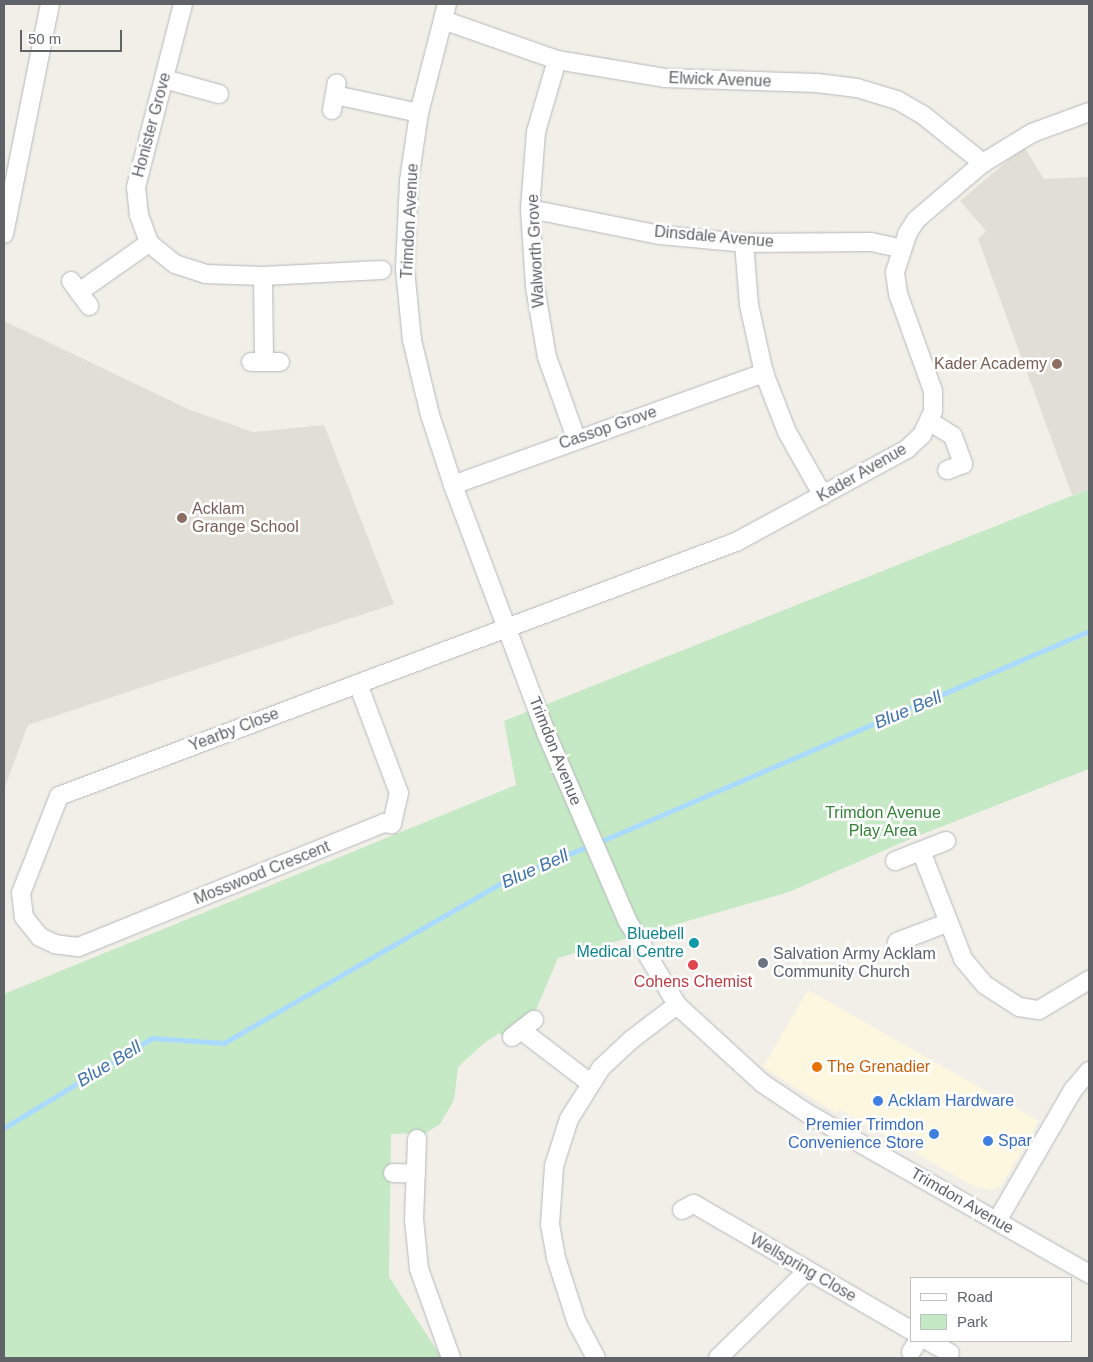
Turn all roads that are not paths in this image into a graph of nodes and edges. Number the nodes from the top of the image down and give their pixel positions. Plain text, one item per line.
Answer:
1 (50, 4) edge
2 (183, 4) edge
3 (445, 12) edge
4 (557, 60) junction
5 (164, 79) junction
6 (219, 94) dead end
7 (335, 96) dead end
8 (419, 112) junction
9 (1089, 112) edge
10 (983, 164) junction
11 (530, 209) junction
12 (4, 233) edge
13 (149, 243) junction
14 (744, 243) junction
15 (900, 248) junction
16 (382, 270) dead end
17 (263, 276) junction
18 (80, 293) dead end
19 (265, 362) dead end
20 (764, 373) junction
21 (928, 421) junction
22 (576, 438) junction
23 (947, 470) dead end
24 (452, 485) junction
25 (823, 496) junction
26 (508, 628) junction
27 (358, 684) junction
28 (946, 841) dead end
29 (921, 851) junction
30 (895, 861) dead end
31 (21, 893) joint
32 (947, 923) junction
33 (897, 942) dead end
34 (1089, 980) edge
35 (677, 1005) junction
36 (522, 1029) dead end
37 (1089, 1071) edge
38 (590, 1083) junction
39 (417, 1139) dead end
40 (393, 1173) dead end
41 (416, 1174) junction
42 (692, 1202) dead end
43 (997, 1221) junction
44 (807, 1271) junction
45 (1089, 1274) edge
46 (910, 1330) edge
47 (930, 1342) edge
48 (950, 1353) dead end
49 (593, 1357) edge
50 (451, 1358) edge
51 (718, 1358) edge

1 - 12 street
2 - 5 street, Honister Grove
3 - 4 street, Elwick Avenue
3 - 8 street, Trimdon Avenue
4 - 10 street, Elwick Avenue
4 - 11 street, Walworth Grove
5 - 6 street
5 - 13 street, Honister Grove
7 - 8 street
8 - 24 street, Trimdon Avenue
9 - 10 street, Kader Avenue
10 - 15 street, Kader Avenue
11 - 14 street, Dinsdale Avenue
11 - 22 street, Walworth Grove
13 - 17 street
13 - 18 street
14 - 15 street, Dinsdale Avenue
14 - 20 street
15 - 21 street, Kader Avenue
16 - 17 street
17 - 19 street
20 - 22 street, Cassop Grove
20 - 25 street
21 - 23 street
21 - 25 street, Kader Avenue
22 - 24 street, Cassop Grove
24 - 26 street, Trimdon Avenue
25 - 26 street, Kader Avenue
26 - 27 street, Yearby Close
26 - 35 street, Trimdon Avenue
27 - 31 street, Yearby Close
27 - 31 street, Mosswood Crescent
28 - 29 street
29 - 30 street
29 - 32 street
32 - 33 street
32 - 34 street
35 - 38 street
35 - 43 street, Trimdon Avenue
36 - 38 street
37 - 43 street
38 - 49 street
39 - 41 street
40 - 41 street
41 - 50 street
42 - 44 street, Wellspring Close
43 - 45 street, Trimdon Avenue
44 - 46 street, Wellspring Close
44 - 51 street
47 - 48 street

